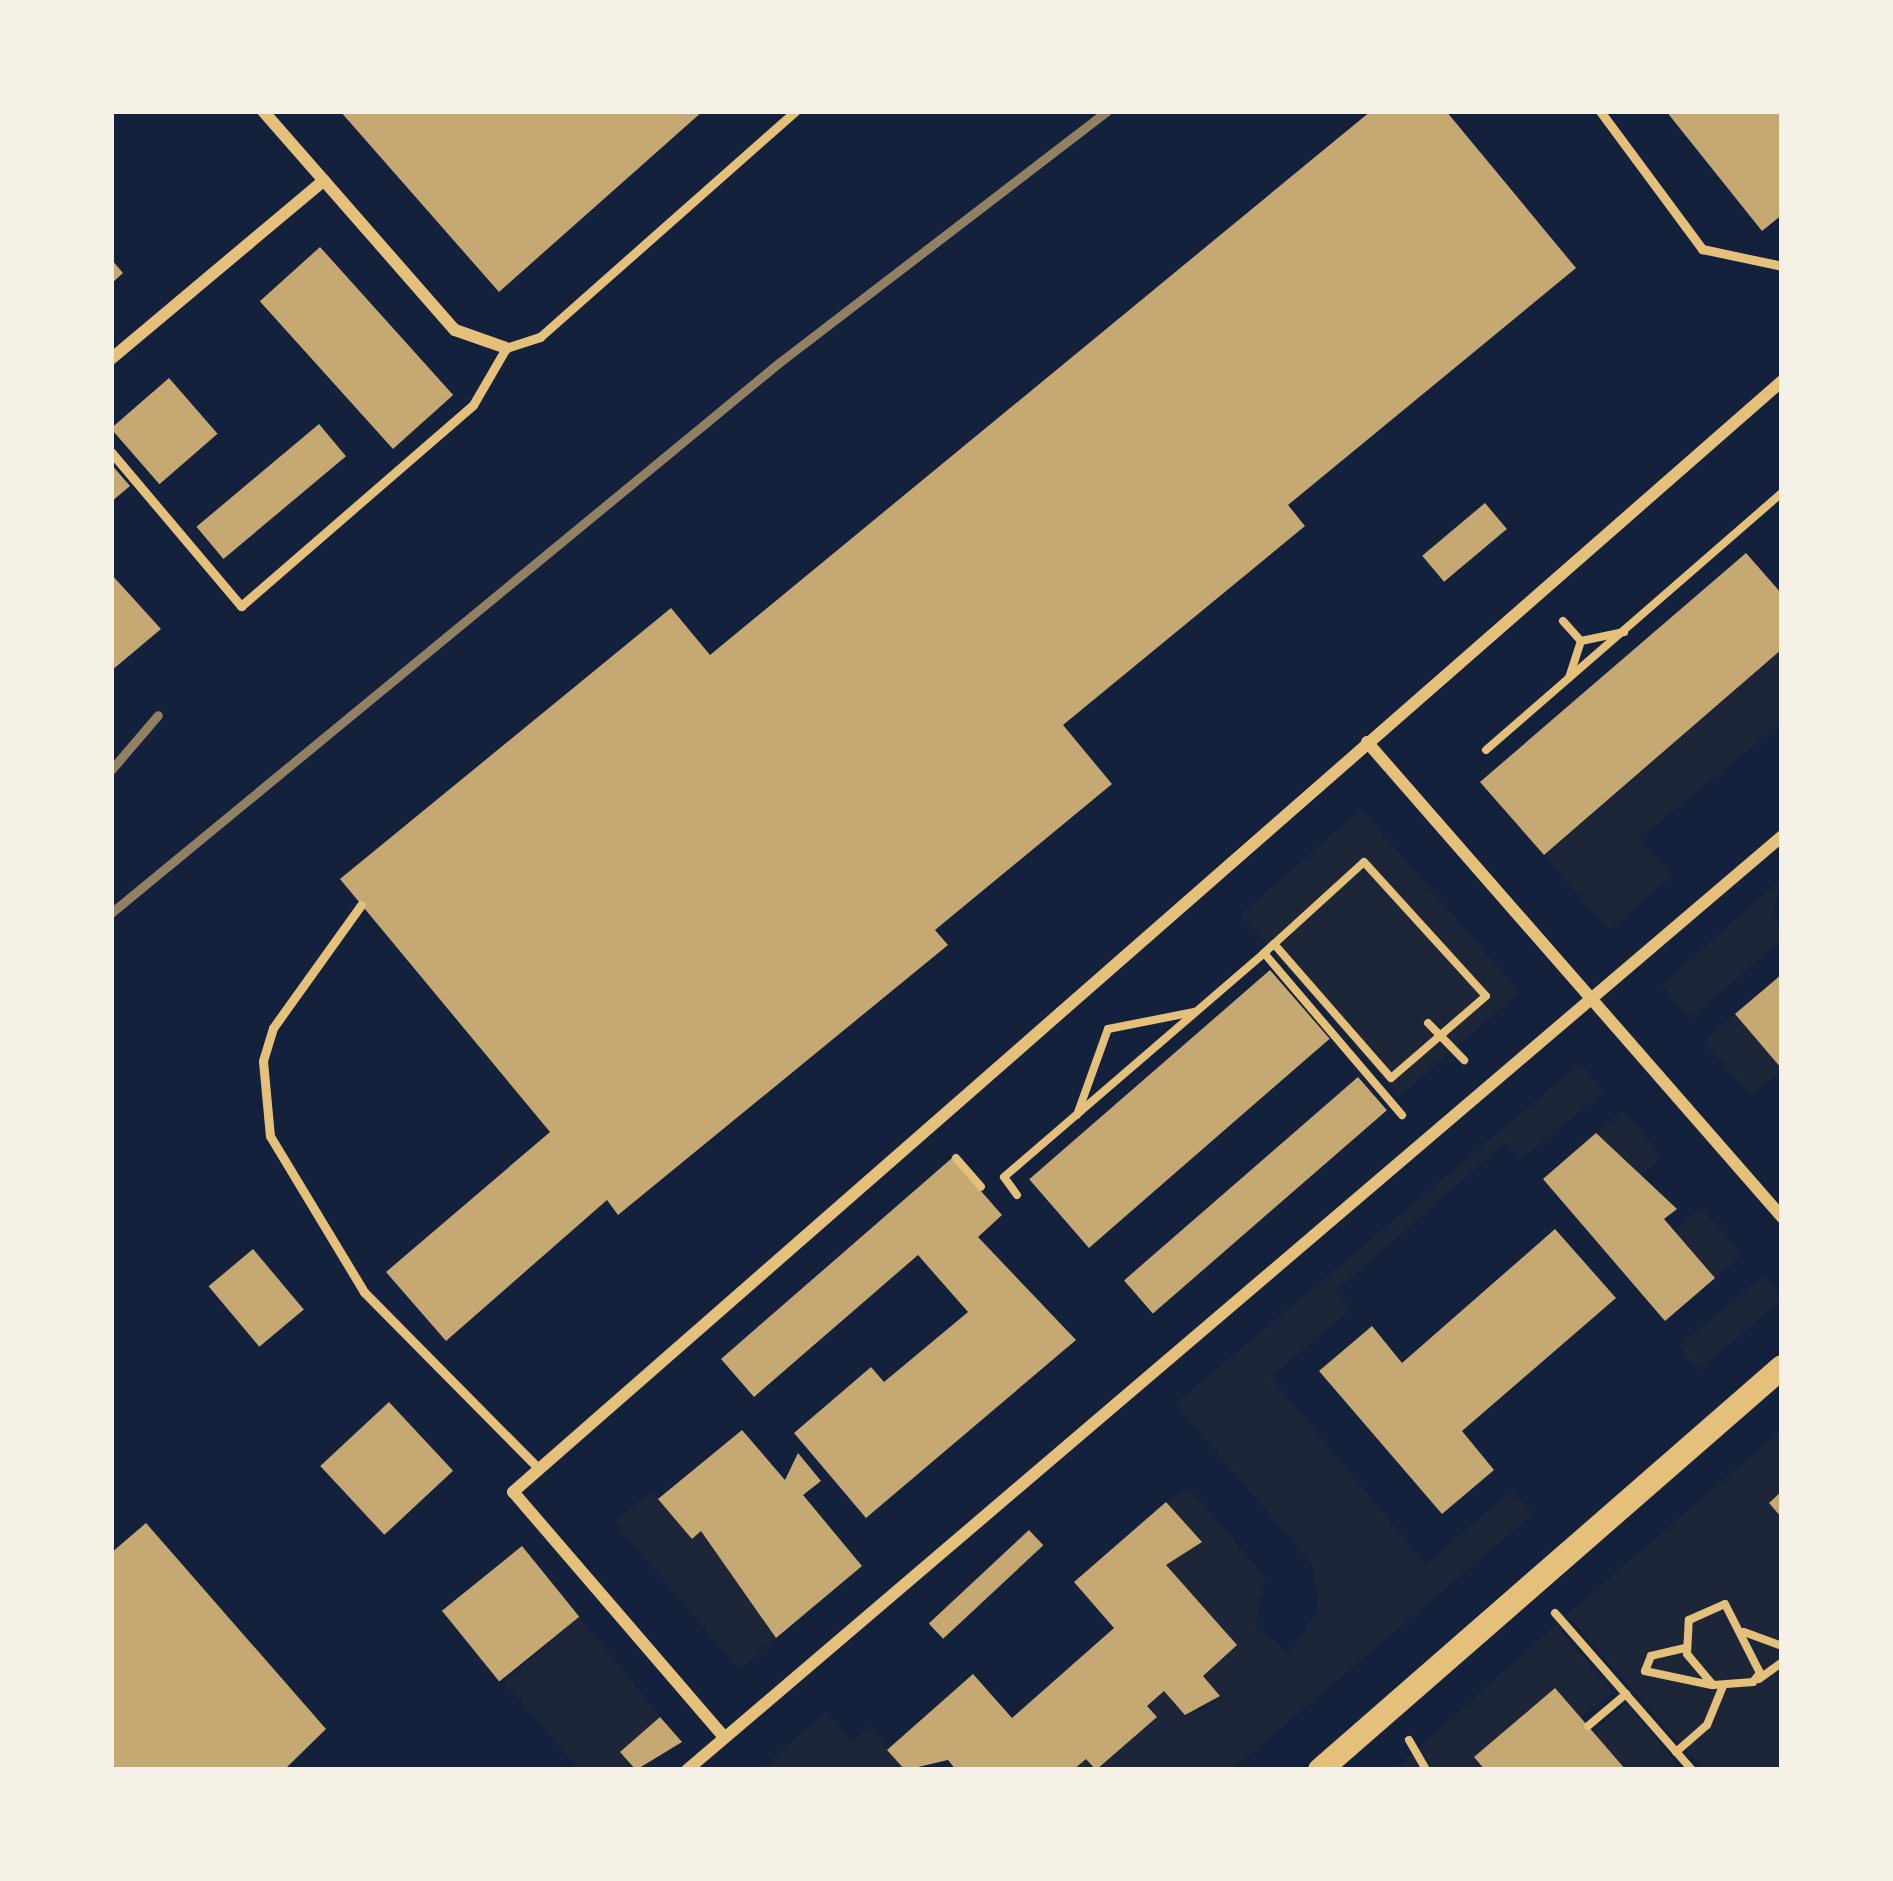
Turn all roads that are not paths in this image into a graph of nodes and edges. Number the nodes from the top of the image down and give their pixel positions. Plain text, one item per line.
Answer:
1 (263, 111) edge
2 (795, 111) edge
3 (1600, 111) edge
4 (324, 180) junction
5 (1782, 266) edge
6 (506, 348) junction
7 (111, 359) edge
8 (1782, 381) edge
9 (111, 452) edge
10 (1367, 742) junction
11 (1782, 836) edge
12 (362, 904) dead end
13 (1593, 998) junction
14 (1782, 1216) edge
15 (1782, 1367) edge
16 (539, 1469) junction
17 (724, 1737) junction
18 (687, 1770) edge
19 (1321, 1770) edge

1 - 4 street
2 - 6 lane
3 - 5 lane
4 - 6 street
4 - 7 street
6 - 9 lane
8 - 10 street
10 - 13 street
10 - 16 street
11 - 13 street
12 - 16 lane
13 - 14 street
13 - 17 street
15 - 19 main road
16 - 17 street
17 - 18 street

